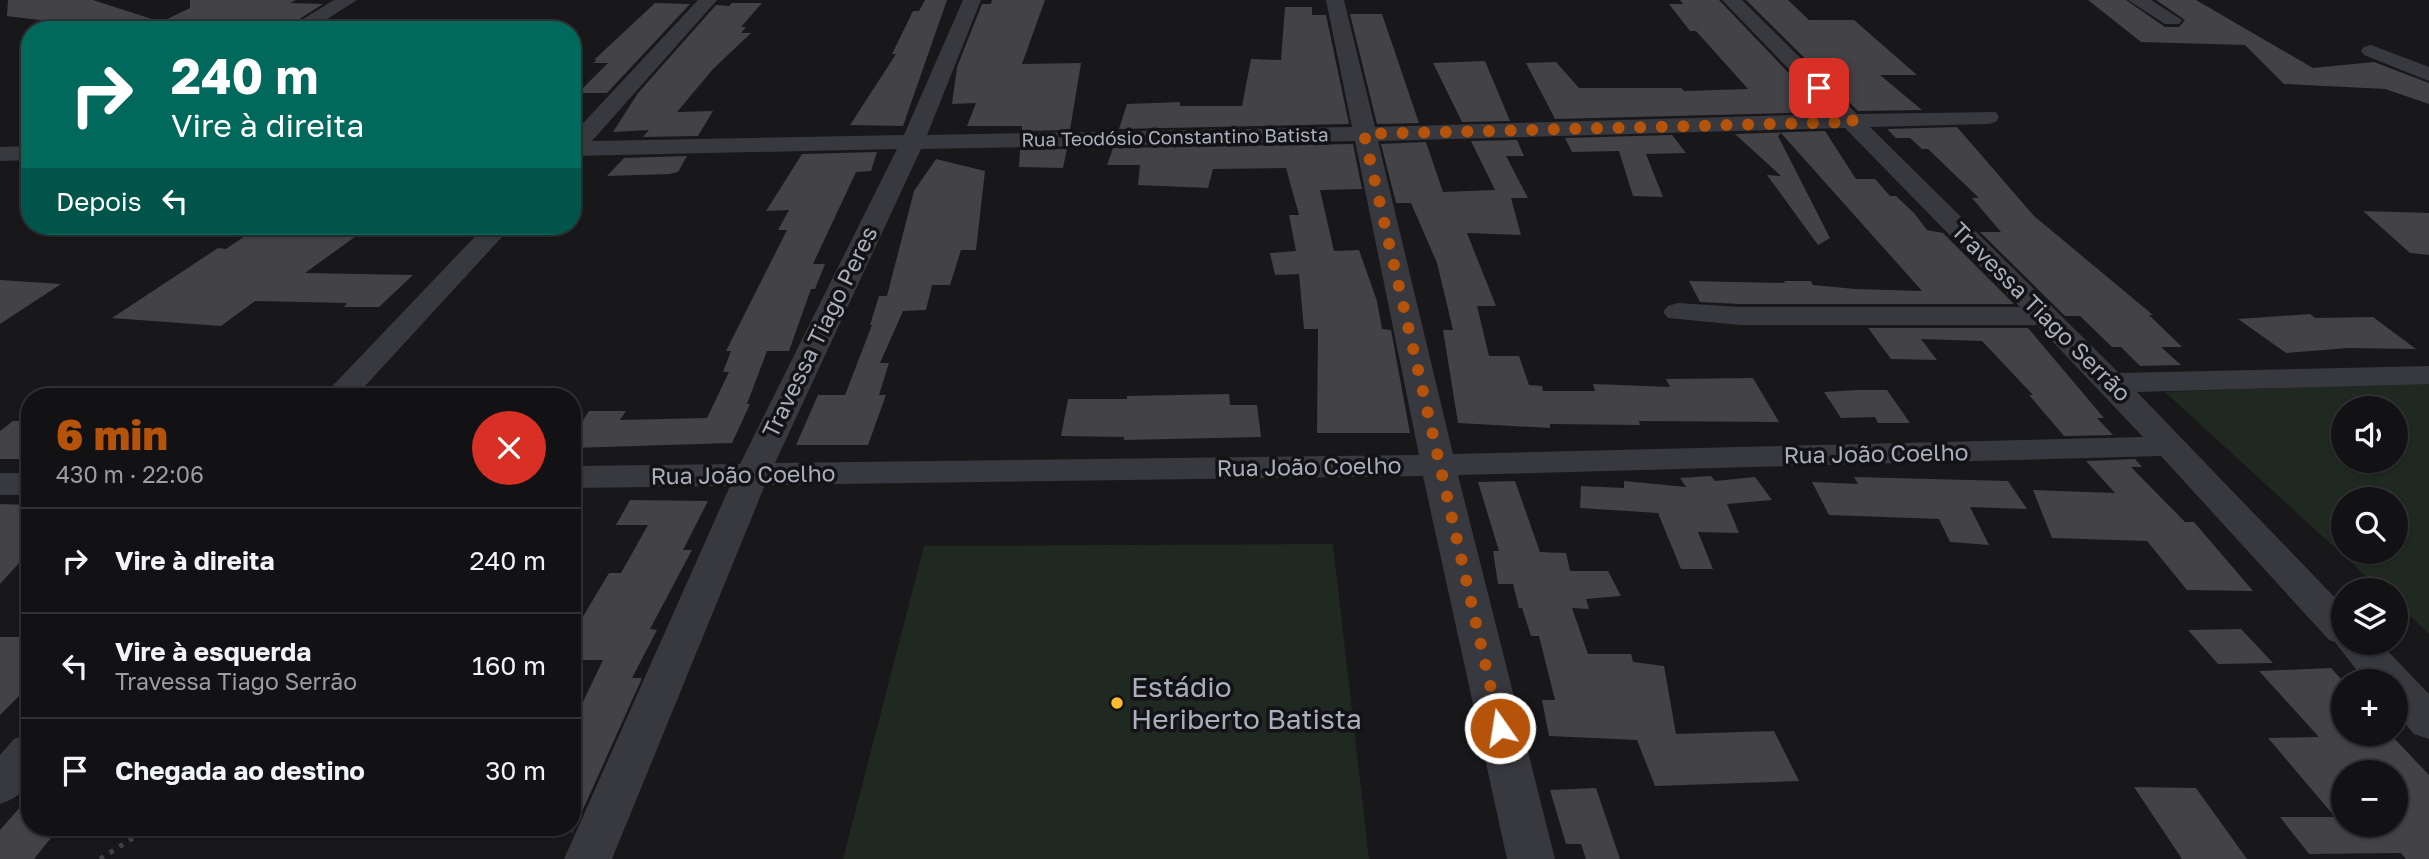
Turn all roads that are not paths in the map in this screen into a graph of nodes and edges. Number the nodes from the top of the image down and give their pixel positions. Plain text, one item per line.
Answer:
1 (348, 0) edge
2 (708, 0) edge
3 (972, 0) edge
4 (1335, 0) edge
5 (1731, 0) edge
6 (2137, 0) edge
7 (2172, 20) dead end
8 (311, 21) edge
9 (2371, 51) dead end
10 (2429, 75) edge
11 (1988, 117) dead end
12 (1854, 122) junction
13 (1364, 134) junction
14 (581, 138) edge
15 (912, 141) junction
16 (581, 148) edge
17 (21, 153) edge
18 (0, 154) edge
19 (491, 235) edge
20 (1678, 312) dead end
21 (2045, 316) junction
22 (2429, 375) edge
23 (2111, 383) junction
24 (346, 388) edge
25 (2172, 446) junction
26 (1438, 465) junction
27 (752, 475) junction
28 (581, 477) edge
29 (0, 484) edge
30 (21, 484) edge
31 (2331, 617) edge
32 (2367, 655) edge
33 (2379, 669) edge
34 (2408, 699) edge
35 (2429, 722) edge
36 (21, 762) edge
37 (0, 786) edge
38 (588, 859) edge
39 (1531, 859) edge

1 - 8 street
2 - 14 street
3 - 15 street, Travessa Tiago Peres
4 - 13 street
5 - 12 street, Travessa Tiago Serrão
6 - 7 street
9 - 10 street
11 - 12 street, Rua Teodósio Constantino Batista
12 - 13 street, Rua Teodósio Constantino Batista
12 - 21 street, Travessa Tiago Serrão
13 - 15 street, Rua Teodósio Constantino Batista
13 - 26 street
15 - 16 street, Rua Teodósio Constantino Batista
15 - 27 street, Travessa Tiago Peres
17 - 18 street
19 - 24 street
20 - 21 street
21 - 23 street, Travessa Tiago Serrão
22 - 23 street
23 - 25 street, Travessa Tiago Serrão
25 - 26 street, Rua João Coelho
25 - 31 street, Travessa Tiago Serrão
26 - 27 street, Rua João Coelho
26 - 39 street
27 - 28 street, Rua João Coelho
27 - 38 street, Travessa Tiago Peres
29 - 30 street
32 - 33 street
34 - 35 street
36 - 37 street

